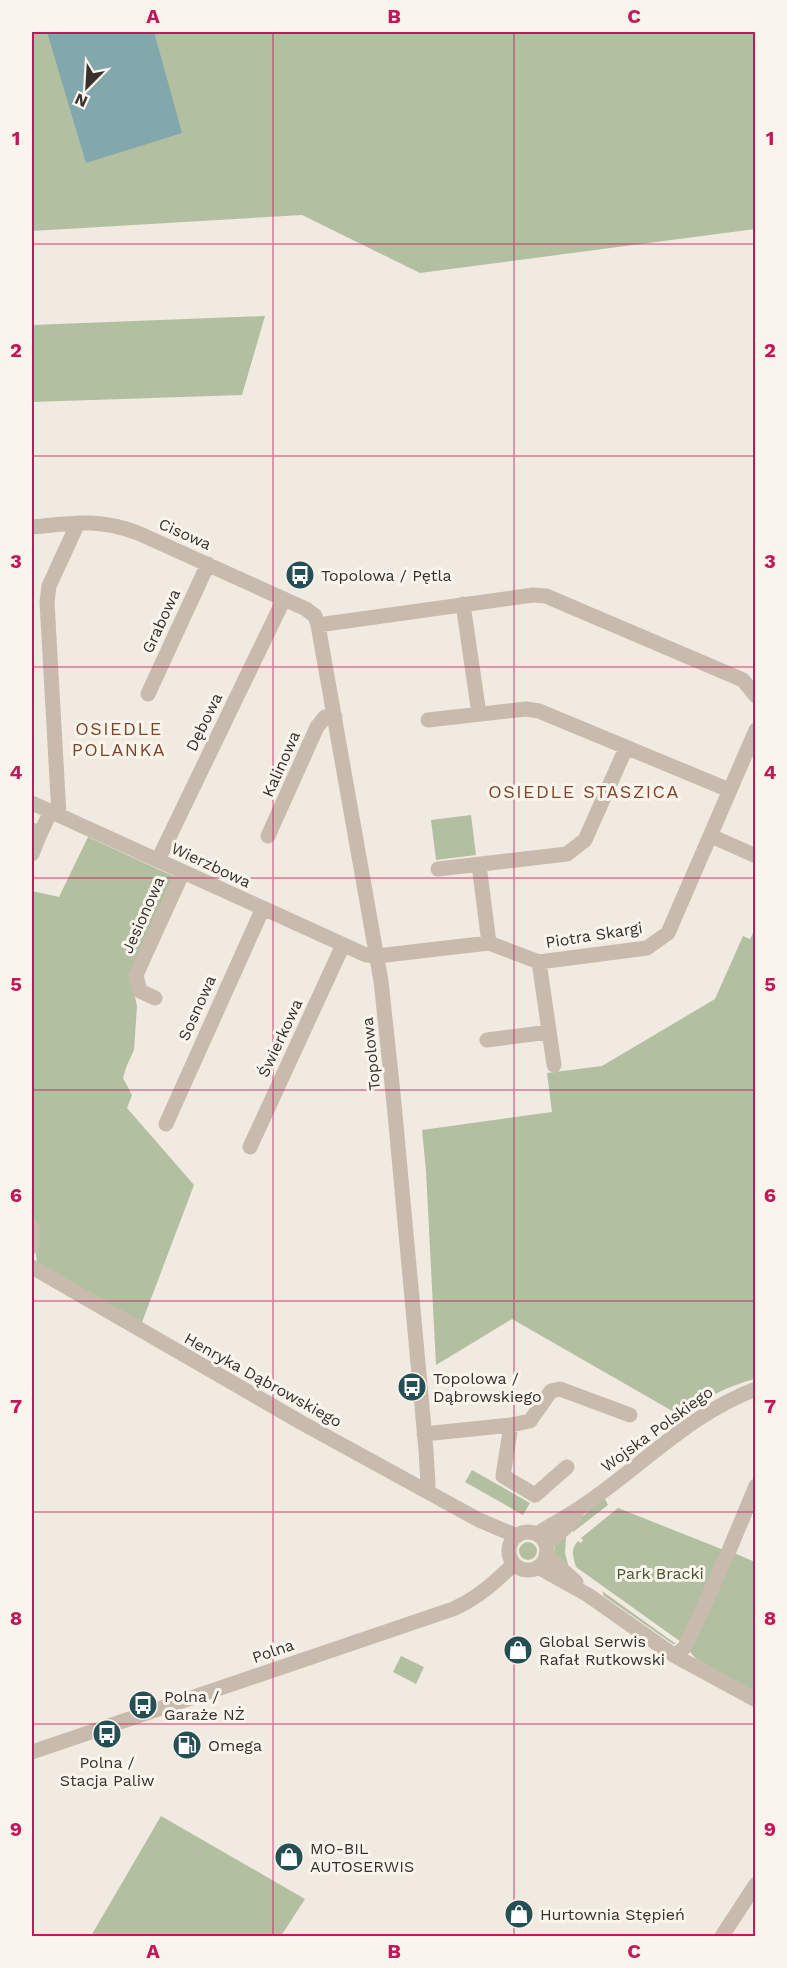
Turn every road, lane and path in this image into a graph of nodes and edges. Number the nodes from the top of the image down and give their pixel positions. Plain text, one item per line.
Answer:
1 (78, 523) junction
2 (32, 527) edge
3 (208, 564) junction
4 (284, 600) junction
5 (463, 604) junction
6 (317, 620) junction
7 (148, 694) dead end
8 (756, 696) edge
9 (479, 714) junction
10 (335, 716) junction
11 (428, 720) dead end
12 (756, 730) edge
13 (626, 748) junction
14 (729, 790) junction
15 (32, 803) edge
16 (55, 813) junction
17 (36, 832) edge
18 (268, 836) dead end
19 (711, 836) junction
20 (32, 854) edge
21 (756, 856) edge
22 (158, 860) junction
23 (479, 865) junction
24 (438, 869) dead end
25 (183, 872) junction
26 (263, 908) junction
27 (489, 943) junction
28 (343, 945) junction
29 (376, 956) junction
30 (539, 962) junction
31 (155, 998) dead end
32 (549, 1032) junction
33 (487, 1040) dead end
34 (554, 1065) dead end
35 (166, 1124) dead end
36 (250, 1147) dead end
37 (32, 1226) edge
38 (32, 1247) edge
39 (32, 1268) edge
40 (756, 1389) edge
41 (630, 1415) dead end
42 (511, 1425) junction
43 (424, 1434) junction
44 (567, 1467) dead end
45 (756, 1486) edge
46 (426, 1491) junction
47 (513, 1541) junction
48 (542, 1550) junction
49 (514, 1564) junction
50 (675, 1656) junction
51 (756, 1700) edge
52 (32, 1752) edge
53 (756, 1884) edge
54 (722, 1936) edge

1 - 2 street, Cisowa
1 - 3 street, Cisowa
1 - 16 street
3 - 4 street, Cisowa
3 - 7 street, Grabowa
4 - 6 street, Cisowa
4 - 22 street, Dębowa
5 - 6 street
5 - 8 street
5 - 9 street
6 - 10 street, Topolowa
9 - 11 street
9 - 13 street
10 - 18 street, Kalinowa
10 - 29 street, Topolowa
12 - 14 street, Piotra Skargi
13 - 14 street
13 - 23 street
14 - 19 street, Piotra Skargi
15 - 16 street, Wierzbowa
16 - 17 street
16 - 22 street, Wierzbowa
17 - 20 street
19 - 21 street
19 - 30 street, Piotra Skargi
22 - 25 street, Wierzbowa
23 - 24 street
23 - 27 street
25 - 26 street, Wierzbowa
25 - 31 street, Jesionowa
26 - 28 street, Wierzbowa
26 - 35 street, Sosnowa
27 - 29 street, Piotra Skargi
27 - 30 street, Piotra Skargi
28 - 29 street, Wierzbowa
28 - 36 street, Świerkowa
29 - 43 street, Topolowa
30 - 32 street
32 - 33 street
32 - 34 street
37 - 38 street
39 - 46 street, Henryka Dąbrowskiego
40 - 48 street, Wojska Polskiego
41 - 42 street
42 - 43 street
42 - 44 street
43 - 46 street, Topolowa
45 - 50 street
46 - 47 street, Henryka Dąbrowskiego
47 - 48 street
47 - 49 street
48 - 49 street
48 - 50 street
49 - 52 street, Polna
50 - 51 street
53 - 54 street

